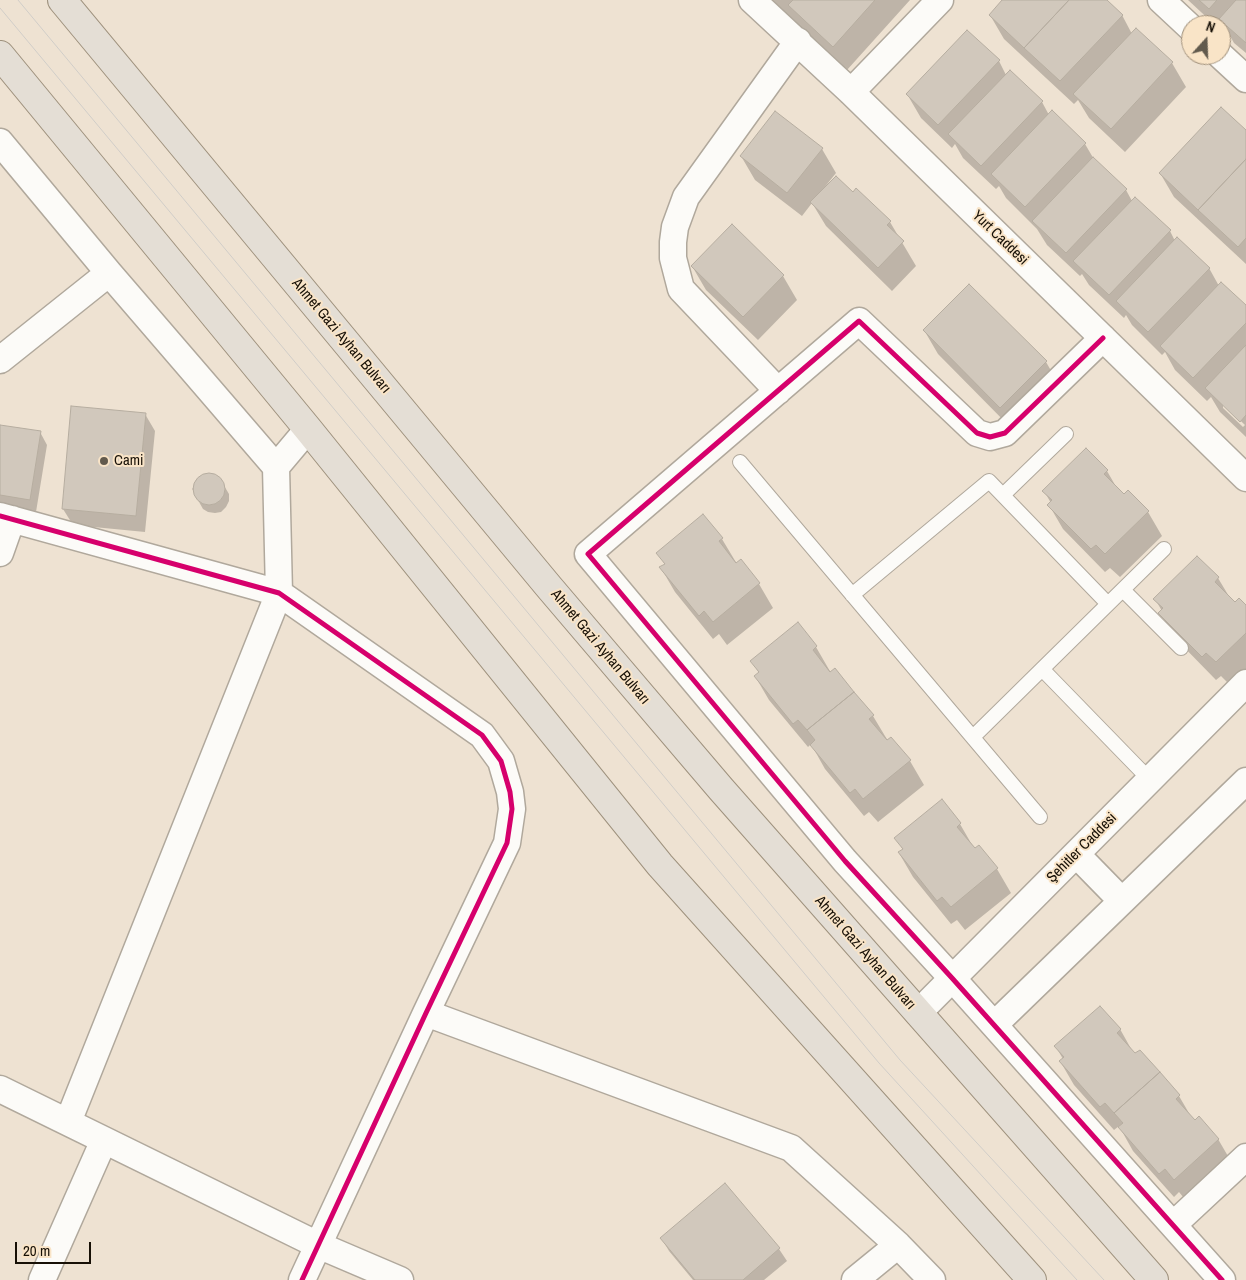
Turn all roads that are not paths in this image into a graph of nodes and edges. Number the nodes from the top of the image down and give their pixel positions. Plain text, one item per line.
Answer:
1 (62, 0) edge
2 (752, 0) edge
3 (940, 0) edge
4 (1161, 0) edge
5 (1181, 19) edge
6 (798, 41) junction
7 (0, 56) edge
8 (1231, 65) edge
9 (1246, 79) edge
10 (851, 92) junction
11 (0, 142) edge
12 (110, 273) junction
13 (1103, 338) junction
14 (0, 360) edge
15 (778, 391) junction
16 (308, 429) junction
17 (1066, 434) dead end
18 (740, 462) dead end
19 (276, 467) junction
20 (1246, 478) edge
21 (1002, 496) junction
22 (6, 517) edge
23 (1164, 549) dead end
24 (0, 553) edge
25 (1123, 590) junction
26 (279, 593) junction
27 (852, 595) junction
28 (1108, 604) junction
29 (1181, 648) dead end
30 (1042, 670) junction
31 (1246, 682) edge
32 (972, 737) junction
33 (1150, 780) junction
34 (1246, 781) edge
35 (1040, 817) dead end
36 (1076, 854) junction
37 (1122, 901) junction
38 (952, 978) junction
39 (426, 1013) junction
40 (918, 1013) junction
41 (994, 1025) junction
42 (0, 1089) edge
43 (68, 1122) junction
44 (104, 1140) junction
45 (1246, 1157) edge
46 (1173, 1225) junction
47 (318, 1245) junction
48 (898, 1245) junction
49 (42, 1280) edge
50 (302, 1280) edge
51 (400, 1280) edge
52 (855, 1280) edge
53 (932, 1280) edge
54 (1032, 1280) edge
55 (1154, 1280) edge
56 (1222, 1280) edge

1 - 40 main road, Ahmet Gazi Ayhan Bulvarı
2 - 6 street, Yurt Caddesi
3 - 10 street
4 - 5 street
6 - 10 street, Yurt Caddesi
6 - 15 street
7 - 16 main road
8 - 9 street
10 - 13 street, Yurt Caddesi
11 - 12 street
12 - 14 street
12 - 19 street
13 - 15 street
13 - 20 street, Yurt Caddesi
15 - 38 street
16 - 19 street
16 - 54 main road
17 - 21 lane
18 - 27 lane
19 - 26 street
21 - 27 lane
21 - 28 lane
22 - 24 street
22 - 26 street
23 - 25 lane
25 - 28 lane
25 - 29 lane
26 - 39 street
26 - 43 street
27 - 32 lane
28 - 30 lane
30 - 32 lane
30 - 33 lane
31 - 33 street, Şehitler Caddesi
32 - 35 lane
33 - 36 street, Şehitler Caddesi
34 - 37 street
36 - 37 street
36 - 38 street, Şehitler Caddesi
37 - 41 street
38 - 40 street, Şehitler Caddesi
38 - 41 street
39 - 47 street
39 - 48 street
40 - 55 main road, Ahmet Gazi Ayhan Bulvarı
41 - 46 street
42 - 43 street
43 - 44 street
44 - 47 street
44 - 49 street
45 - 46 street
46 - 56 street
47 - 50 street
47 - 51 street
48 - 52 street
48 - 53 street

